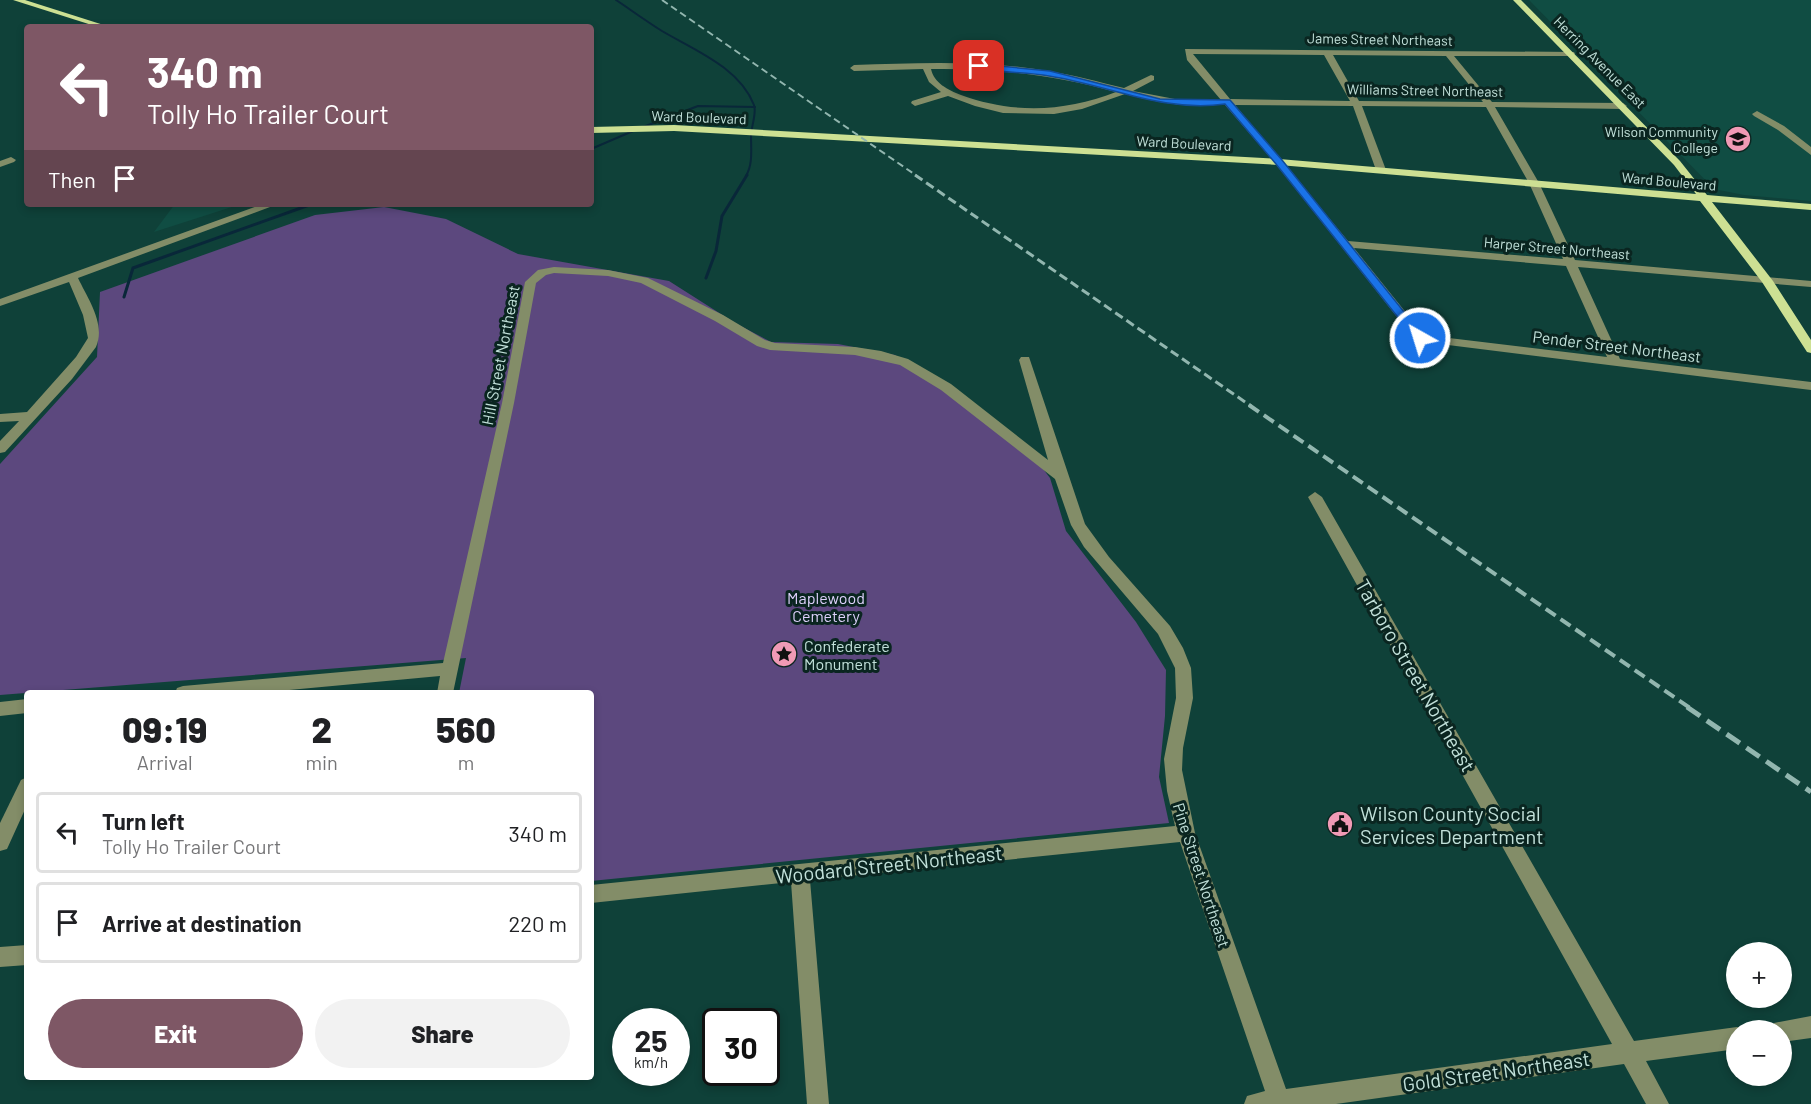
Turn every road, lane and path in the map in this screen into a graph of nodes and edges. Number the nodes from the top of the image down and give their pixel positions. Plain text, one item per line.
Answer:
1 (17, 0) edge
2 (1517, 0) edge
3 (96, 24) edge
4 (1327, 52) junction
5 (1448, 53) junction
6 (1571, 54) junction
7 (927, 66) junction
8 (854, 68) dead end
9 (1151, 78) dead end
10 (1127, 92) junction
11 (948, 93) junction
12 (1227, 102) junction
13 (915, 103) dead end
14 (1356, 103) junction
15 (1489, 104) junction
16 (1623, 106) junction
17 (1757, 114) dead end
18 (594, 120) edge
19 (674, 128) junction
20 (594, 130) edge
21 (1811, 152) edge
22 (11, 160) dead end
23 (1279, 162) junction
24 (0, 164) edge
25 (1381, 170) junction
26 (1534, 183) junction
27 (1705, 198) junction
28 (265, 207) edge
29 (1811, 207) edge
30 (1344, 244) junction
31 (1571, 264) junction
32 (72, 277) junction
33 (1767, 281) junction
34 (1811, 284) edge
35 (0, 303) edge
36 (1811, 348) edge
37 (1025, 360) dead end
38 (1615, 362) junction
39 (1811, 386) edge
40 (30, 416) junction
41 (0, 418) edge
42 (0, 448) edge
43 (1060, 476) junction
44 (1315, 497) dead end
45 (450, 669) junction
46 (216, 690) edge
47 (446, 690) edge
48 (24, 706) edge
49 (0, 709) edge
50 (24, 791) edge
51 (1186, 833) junction
52 (0, 843) edge
53 (801, 873) junction
54 (594, 894) edge
55 (24, 955) edge
56 (0, 957) edge
57 (1811, 1027) edge
58 (1792, 1030) edge
59 (1726, 1040) edge
60 (1629, 1053) junction
61 (1280, 1102) edge
62 (818, 1104) edge
63 (1256, 1104) edge
64 (1658, 1104) edge

1 - 3 main road
2 - 6 main road, Herring Avenue East
4 - 5 street, James Street Northeast
4 - 12 street, James Street Northeast
4 - 14 street
5 - 6 street, James Street Northeast
5 - 15 street
6 - 16 main road, Herring Avenue East
7 - 8 street, Williams Street Northeast
7 - 10 street, Williams Street Northeast
7 - 11 street
9 - 10 street
10 - 11 street
10 - 12 street, Williams Street Northeast
11 - 13 street
12 - 14 street, Williams Street Northeast
12 - 23 street
14 - 15 street, Williams Street Northeast
14 - 25 street
15 - 16 street, Williams Street Northeast
15 - 26 street
16 - 27 main road, Herring Avenue East
17 - 21 street
18 - 19 main road
19 - 20 main road, Ward Boulevard
19 - 23 main road, Ward Boulevard
22 - 24 street
23 - 25 main road, Ward Boulevard
23 - 30 street
25 - 26 main road, Ward Boulevard
26 - 27 main road, Ward Boulevard
26 - 31 street
27 - 29 main road, Ward Boulevard
27 - 33 main road, Herring Avenue East
28 - 32 street
30 - 31 street, Harper Street Northeast
30 - 38 street, Pender Street Northeast
31 - 33 street, Harper Street Northeast
31 - 38 street
32 - 35 street
32 - 40 street
33 - 34 street, Harper Street Northeast
33 - 36 main road, Herring Avenue East
37 - 43 street, Pine Street Northeast
38 - 39 street, Pender Street Northeast
40 - 41 street
40 - 42 street
43 - 45 street, Hill Street Northeast
43 - 51 street, Pine Street Northeast
44 - 60 street, Tarboro Street Northeast
45 - 46 street
45 - 47 street, Hill Street Northeast
48 - 49 street
50 - 52 street
51 - 53 street, Woodard Street Northeast
51 - 61 street, Pine Street Northeast
53 - 54 street, Woodard Street Northeast
53 - 62 street
55 - 56 street
57 - 58 street
59 - 60 street, Gold Street Northeast
60 - 61 street, Gold Street Northeast
60 - 64 street, Tarboro Street Northeast
61 - 63 street, Gold Street Northeast

